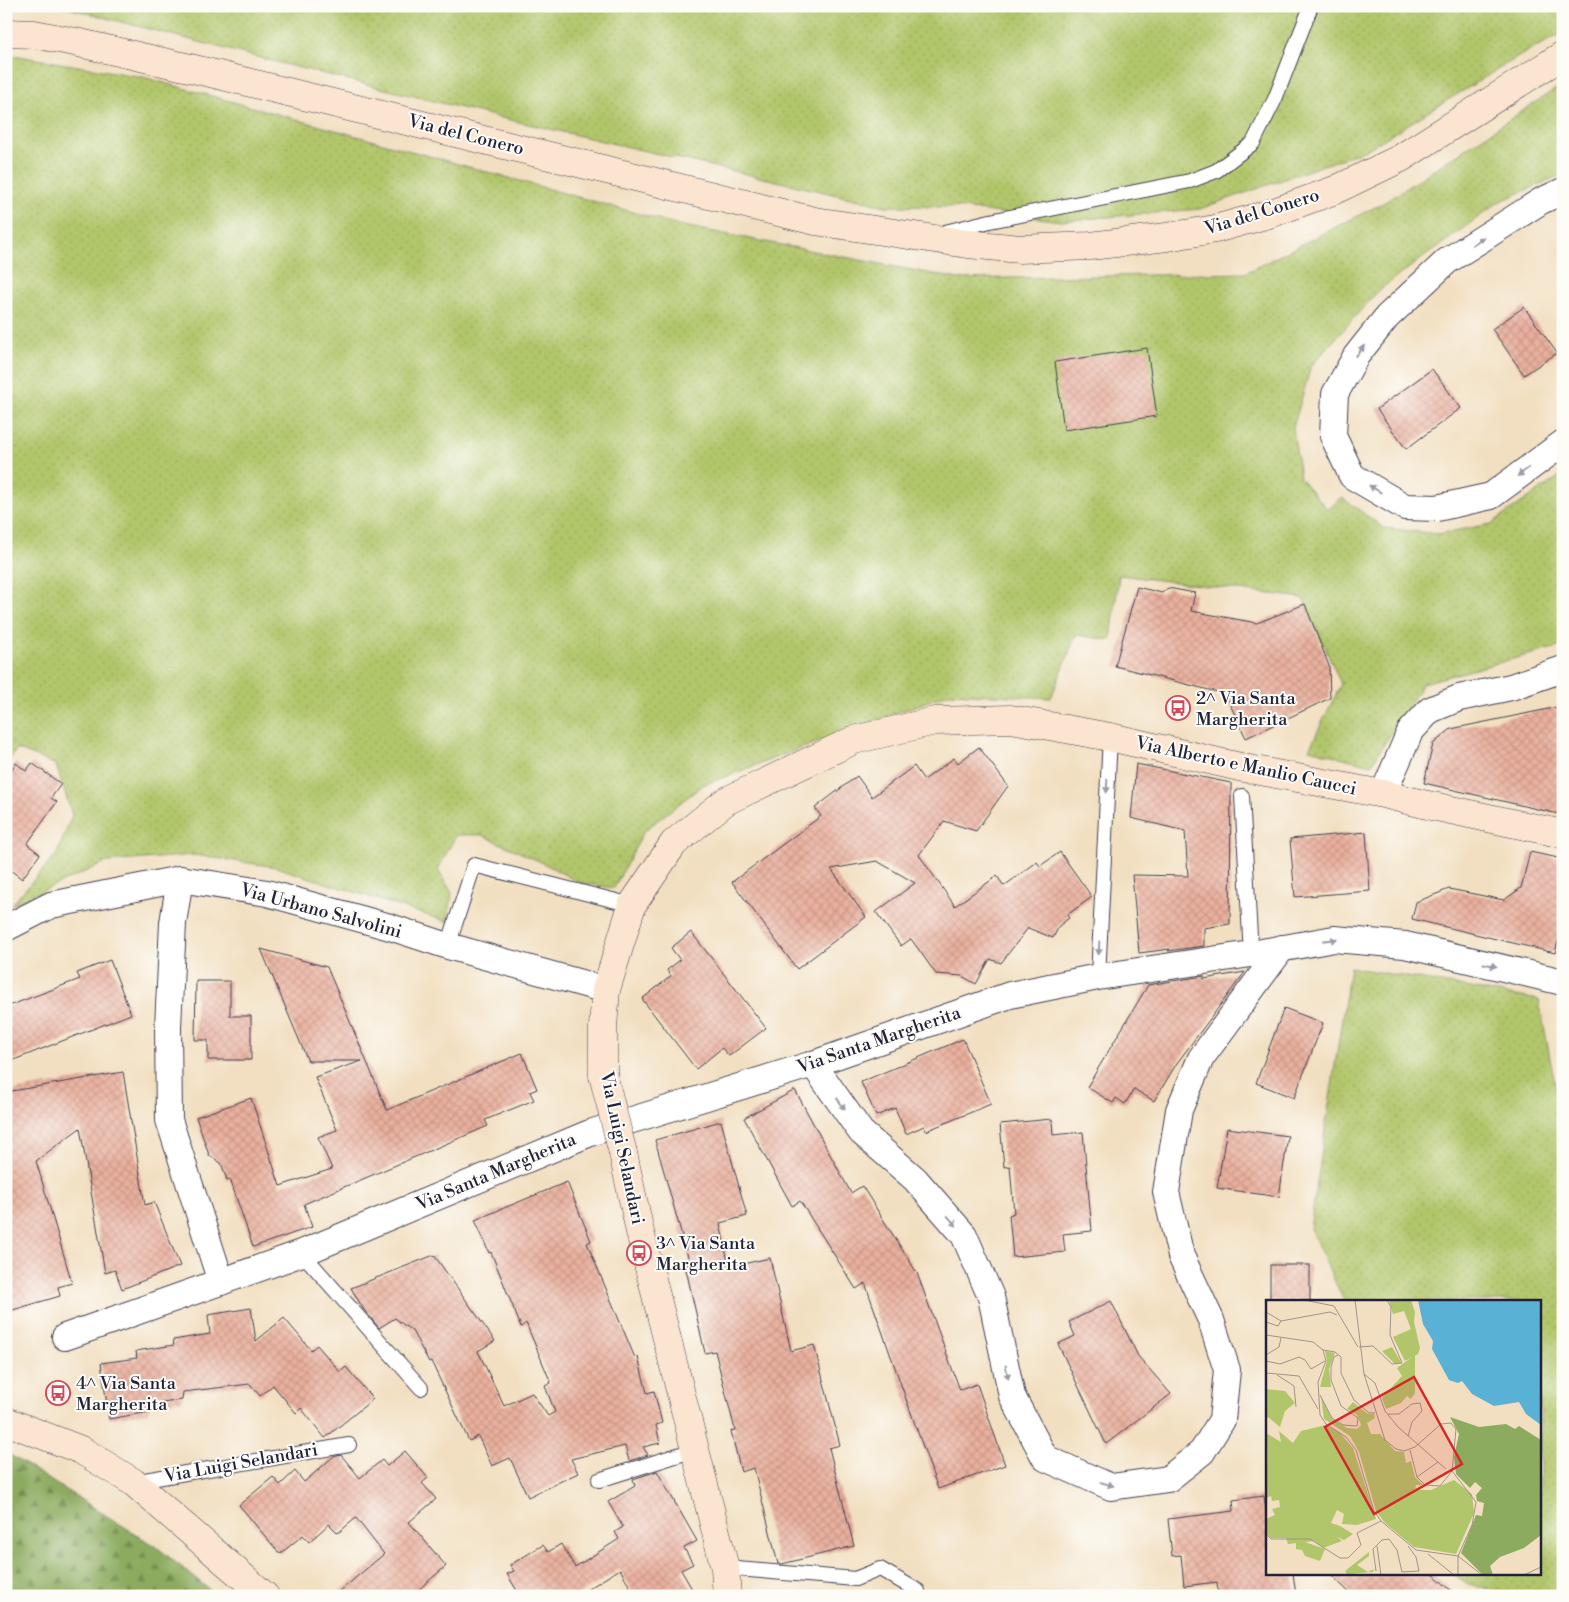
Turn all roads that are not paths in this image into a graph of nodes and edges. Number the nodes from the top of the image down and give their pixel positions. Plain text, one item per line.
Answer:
1 (1311, 6) edge
2 (6, 33) edge
3 (1563, 55) edge
4 (1563, 191) edge
5 (925, 237) junction
6 (1563, 443) edge
7 (1563, 669) edge
8 (1110, 737) junction
9 (1383, 794) junction
10 (1242, 796) dead end
11 (1563, 834) edge
12 (180, 879) junction
13 (632, 905) junction
14 (6, 928) edge
15 (448, 946) junction
16 (1282, 948) junction
17 (1251, 954) junction
18 (1098, 977) junction
19 (1563, 982) edge
20 (606, 990) junction
21 (813, 1064) junction
22 (302, 1253) junction
23 (222, 1282) junction
24 (64, 1337) dead end
25 (421, 1388) dead end
26 (6, 1420) edge
27 (349, 1445) dead end
28 (694, 1450) junction
29 (599, 1480) dead end
30 (133, 1482) junction
31 (725, 1568) junction
32 (918, 1591) dead end
33 (265, 1596) edge
34 (727, 1596) edge

1 - 5 lane, Via del Conero
2 - 5 street, Via del Conero
3 - 5 street, Via del Conero
6 -> 4 street
7 - 9 street
8 - 9 street, Via Alberto e Manlio Caucci
8 - 13 street, Via Alberto e Manlio Caucci
8 -> 18 lane, Via Alberto e Manlio Caucci
9 - 11 street, Via Alberto e Manlio Caucci
10 - 17 lane
12 - 14 street, Via Urbano Salvolini
12 - 15 street, Via Urbano Salvolini
12 - 23 street
13 - 15 lane
13 - 20 street, Via Alberto e Manlio Caucci
15 - 20 street, Via Urbano Salvolini
16 - 17 street, Via Santa Margherita
16 -> 19 street, Via Santa Margherita
21 -> 16 street
17 - 18 street, Via Santa Margherita
18 - 21 street, Via Santa Margherita
20 - 28 street, Via Luigi Selandari, bridge
21 - 22 street, Via Santa Margherita
22 - 23 street, Via Santa Margherita
22 - 25 lane
23 - 24 street, Via Santa Margherita
26 - 30 street, Via Luigi Selandari
27 - 30 lane, Via Luigi Selandari
28 - 29 lane
28 - 31 street, Via Luigi Selandari
30 - 33 street, Via Luigi Selandari
31 - 32 lane
31 - 34 street, Via Luigi Selandari

